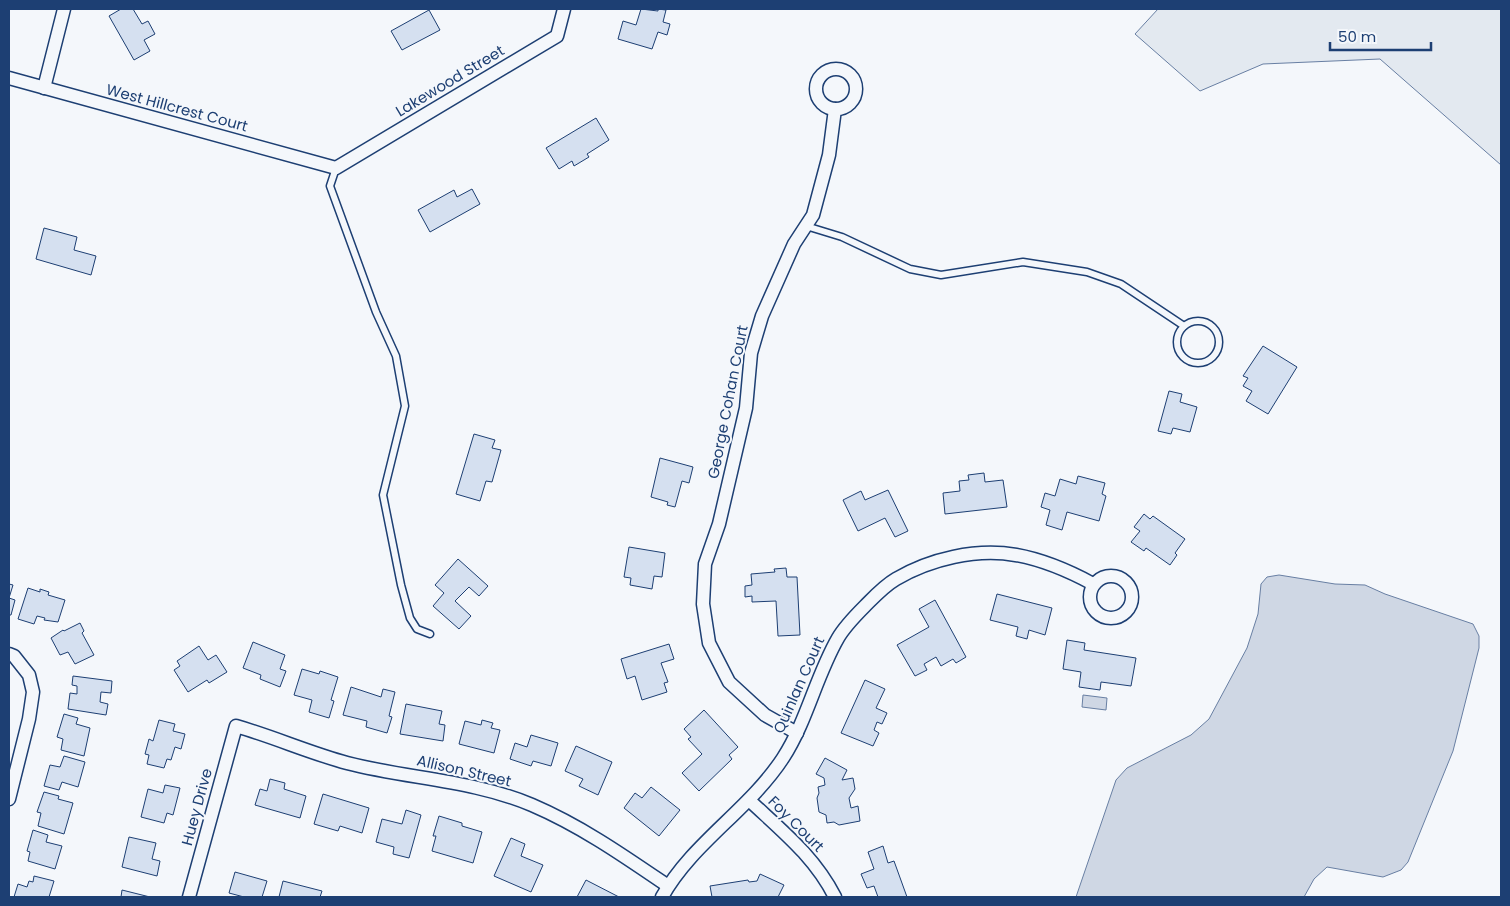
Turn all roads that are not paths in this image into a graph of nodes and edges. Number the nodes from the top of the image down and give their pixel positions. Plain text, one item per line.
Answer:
1 (64, 9) edge
2 (564, 9) edge
3 (9, 78) edge
4 (44, 88) junction
5 (835, 109) dead end
6 (336, 168) junction
7 (806, 226) junction
8 (1184, 326) junction
9 (1094, 584) dead end
10 (430, 634) dead end
11 (9, 654) edge
12 (236, 726) joint
13 (798, 733) junction
14 (9, 799) edge
15 (749, 800) junction
16 (668, 886) junction
17 (189, 897) edge
18 (662, 897) edge
19 (835, 897) edge

1 - 4 street
2 - 6 street, Lakewood Street
3 - 4 street, West Hillcrest Court
4 - 6 street, West Hillcrest Court
5 - 7 street, George Cohan Court
6 - 10 lane
7 - 8 lane
7 - 13 street, George Cohan Court
8 - 8 lane
9 - 13 street, Quinlan Court
11 - 14 street
12 - 16 street, Allison Street
12 - 17 street, Huey Drive
13 - 15 street, Quinlan Court
15 - 16 street, Quinlan Court
15 - 19 street, Foy Court
16 - 18 street, Quinlan Court

